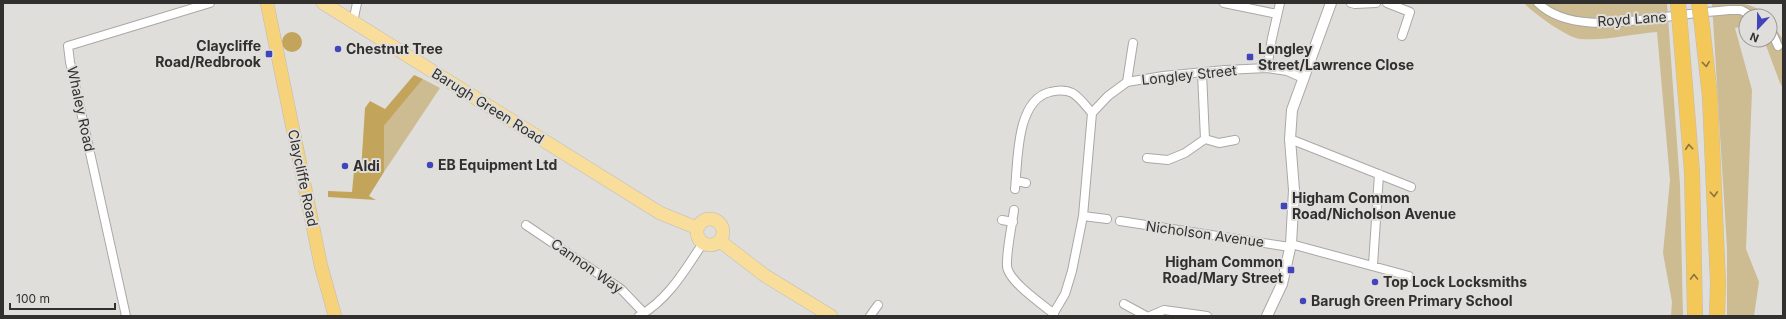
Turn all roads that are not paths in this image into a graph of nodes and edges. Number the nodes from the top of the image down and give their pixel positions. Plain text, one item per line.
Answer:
1 (210, 3) edge
2 (267, 3) edge
3 (275, 3) edge
4 (323, 3) edge
5 (357, 3) edge
6 (1224, 3) edge
7 (1280, 3) edge
8 (1331, 3) edge
9 (1352, 3) edge
10 (1376, 3) edge
11 (1387, 3) edge
12 (1538, 3) edge
13 (1678, 3) edge
14 (1699, 3) edge
15 (1738, 10) edge
16 (1277, 14) junction
17 (353, 22) junction
18 (1402, 36) dead end
19 (275, 39) junction
20 (1133, 43) dead end
21 (1267, 68) junction
22 (1202, 73) junction
23 (1303, 78) junction
24 (1127, 82) junction
25 (1092, 113) junction
26 (1205, 139) junction
27 (1290, 139) junction
28 (1235, 140) dead end
29 (1147, 158) dead end
30 (1379, 174) junction
31 (1026, 182) dead end
32 (1411, 187) dead end
33 (1014, 210) dead end
34 (1083, 216) junction
35 (1107, 219) dead end
36 (1002, 220) dead end
37 (1120, 221) dead end
38 (1013, 222) junction
39 (526, 225) dead end
40 (697, 228) junction
41 (720, 241) junction
42 (703, 243) junction
43 (1290, 246) junction
44 (1373, 265) junction
45 (1409, 276) dead end
46 (1124, 304) dead end
47 (878, 305) dead end
48 (641, 315) edge
49 (1053, 315) edge
50 (126, 316) edge
51 (336, 316) edge
52 (831, 316) edge
53 (870, 316) edge
54 (1146, 316) edge
55 (1150, 316) edge
56 (1207, 316) edge
57 (1267, 316) edge
58 (1695, 316) edge
59 (1717, 316) edge

1 - 50 street, Whaley Road
2 - 19 highway, Claycliffe Road
3 - 19 highway, Claycliffe Road
4 - 17 main road, Barugh Green Road
5 - 17 street
6 - 16 street
7 - 16 street
8 - 23 street
9 - 10 street
11 - 18 street
12 - 15 street, Royd Lane
58 -> 13 highway, bridge
14 -> 59 highway, bridge
16 - 21 street
17 - 40 main road, Barugh Green Road
19 - 51 highway, Claycliffe Road
20 - 24 street
21 - 22 street, Longley Street
21 - 23 street, Longley Street
22 - 24 street, Longley Street
22 - 26 street
23 - 27 street
24 - 25 street, Longley Street
25 - 31 street
25 - 34 street
26 - 28 street
26 - 29 street
27 - 30 street
27 - 43 street
30 - 32 street
30 - 44 street
33 - 38 street
34 - 35 street
34 - 49 street
36 - 38 street
37 - 43 street, Nicholson Avenue
38 - 49 street
39 - 48 street, Cannon Way
40 - 41 main road
40 - 42 main road
41 - 42 main road
41 - 52 main road
42 - 48 street, Cannon Way
43 - 44 street, Nicholson Avenue
43 - 57 street
44 - 45 street, Nicholson Avenue
46 - 54 street
47 - 53 street
55 - 56 street

